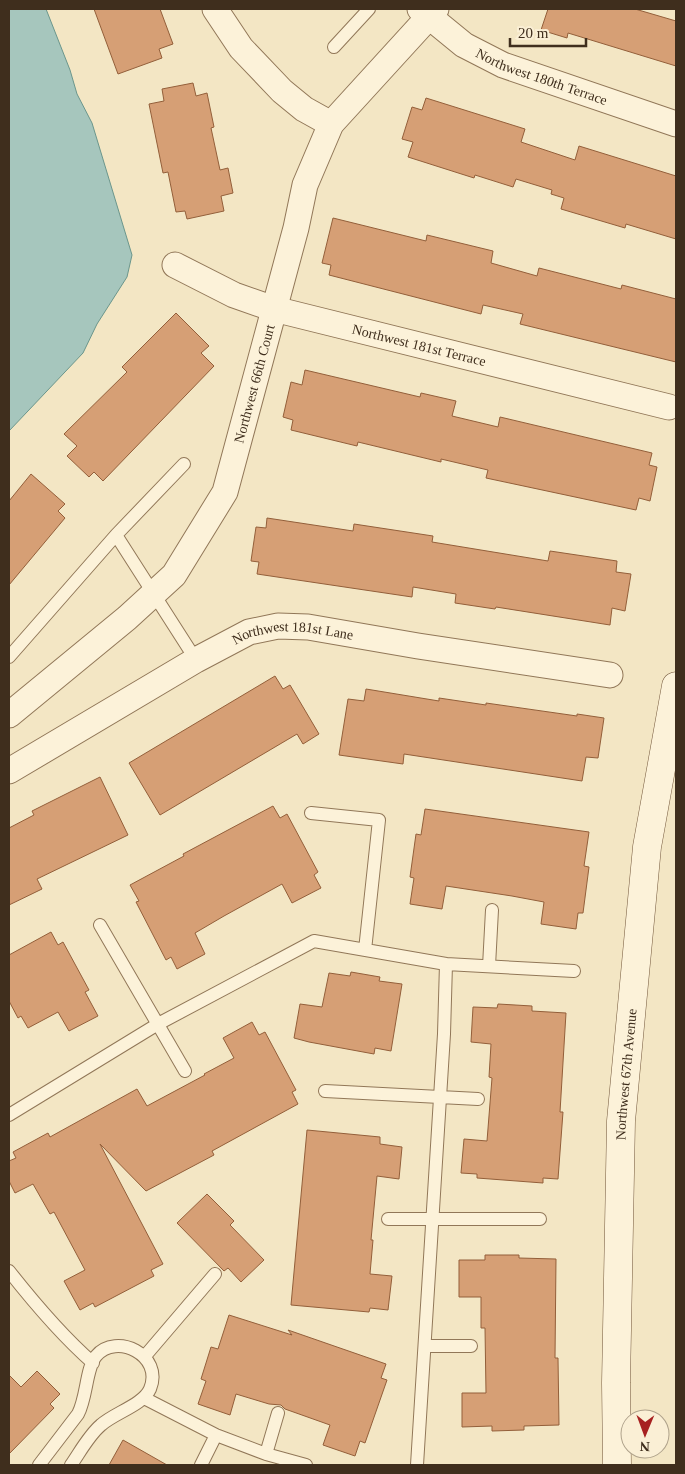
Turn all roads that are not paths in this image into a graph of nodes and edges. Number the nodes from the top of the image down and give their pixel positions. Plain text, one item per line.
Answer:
1 (215, 9) edge
2 (369, 9) edge
3 (428, 12) edge
4 (334, 47) dead end
5 (331, 124) junction
6 (676, 124) edge
7 (175, 265) dead end
8 (274, 309) junction
9 (669, 407) dead end
10 (184, 464) dead end
11 (116, 535) junction
12 (153, 595) junction
13 (9, 657) edge
14 (196, 660) junction
15 (610, 675) dead end
16 (676, 686) edge
17 (9, 715) edge
18 (9, 771) edge
19 (311, 813) dead end
20 (492, 910) dead end
21 (100, 925) dead end
22 (365, 950) junction
23 (446, 964) junction
24 (489, 966) junction
25 (574, 970) dead end
26 (158, 1024) junction
27 (186, 1071) dead end
28 (325, 1091) dead end
29 (440, 1097) junction
30 (478, 1099) dead end
31 (9, 1115) edge
32 (540, 1219) dead end
33 (388, 1220) dead end
34 (433, 1220) junction
35 (9, 1271) edge
36 (215, 1274) dead end
37 (425, 1346) junction
38 (471, 1346) dead end
39 (145, 1356) junction
40 (93, 1363) junction
41 (144, 1398) junction
42 (278, 1413) dead end
43 (216, 1435) junction
44 (266, 1454) junction
45 (39, 1465) edge
46 (71, 1465) edge
47 (202, 1465) edge
48 (306, 1465) edge
49 (418, 1465) edge
50 (617, 1465) edge

1 - 5 street
2 - 4 lane
3 - 5 street, Northwest 66th Court
3 - 6 street, Northwest 180th Terrace
5 - 8 street, Northwest 66th Court
7 - 8 street, Northwest 181st Terrace
8 - 9 street, Northwest 181st Terrace
8 - 12 street, Northwest 66th Court
10 - 11 lane
11 - 12 lane
11 - 13 lane
12 - 14 lane
12 - 17 street, Northwest 66th Court
14 - 15 street, Northwest 181st Lane
14 - 18 street, Northwest 181st Lane
16 - 50 main road, Northwest 67th Avenue
19 - 22 lane
20 - 24 lane
21 - 26 lane
22 - 23 lane
22 - 26 lane
23 - 24 lane
23 - 29 lane
24 - 25 lane
26 - 27 lane
26 - 31 lane
28 - 29 lane
29 - 30 lane
29 - 34 lane
32 - 34 lane
33 - 34 lane
34 - 37 lane
35 - 40 lane
36 - 39 lane
37 - 38 lane
37 - 49 lane
39 - 40 lane
39 - 41 lane
40 - 45 lane
41 - 43 lane
41 - 46 lane
42 - 44 lane
43 - 44 lane
43 - 47 lane
44 - 48 lane

